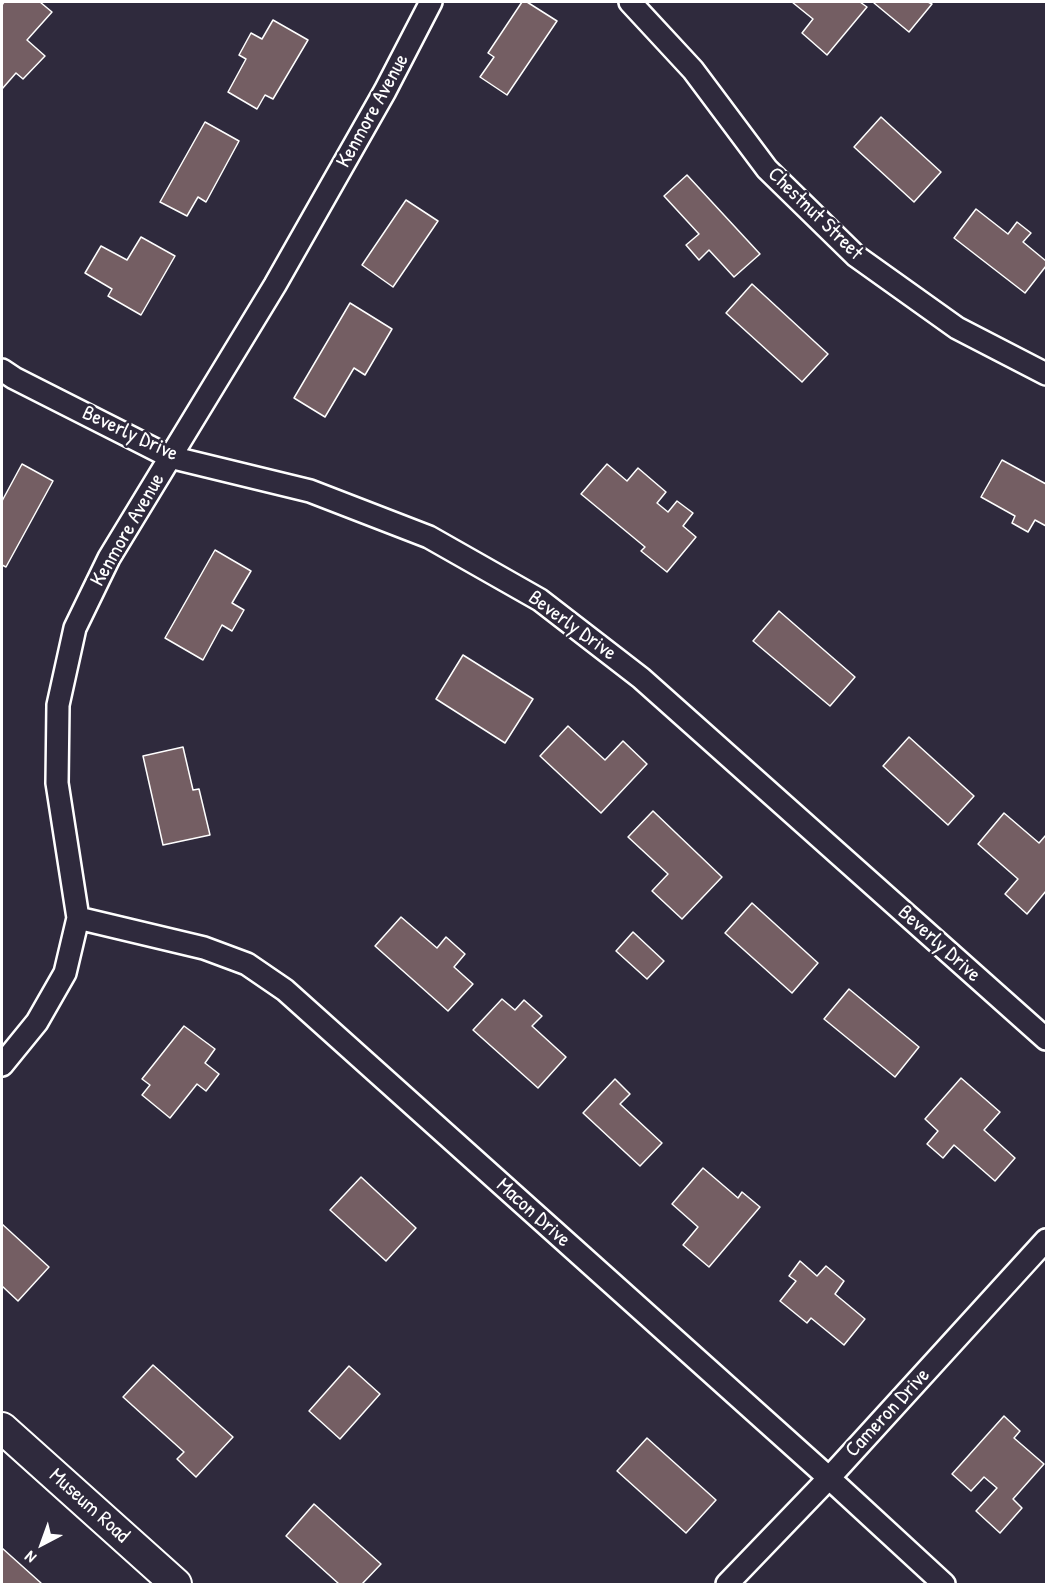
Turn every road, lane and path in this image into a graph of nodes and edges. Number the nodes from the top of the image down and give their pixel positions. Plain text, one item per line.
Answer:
1 (431, 2) edge
2 (630, 2) edge
3 (2, 370) edge
4 (1047, 374) edge
5 (170, 457) junction
6 (78, 918) junction
7 (1047, 1040) edge
8 (2, 1065) edge
9 (1047, 1240) edge
10 (2, 1428) edge
11 (829, 1478) junction
12 (167, 1582) edge
13 (727, 1584) edge
14 (944, 1584) edge

1 - 5 street, Kenmore Avenue
2 - 4 street, Chestnut Street
3 - 5 street, Beverly Drive
5 - 6 street, Kenmore Avenue
5 - 7 street, Beverly Drive
6 - 8 street, Kenmore Avenue
6 - 11 street, Macon Drive
9 - 11 street, Cameron Drive
10 - 12 street, Museum Road
11 - 13 street, Cameron Drive
11 - 14 street, Macon Drive

